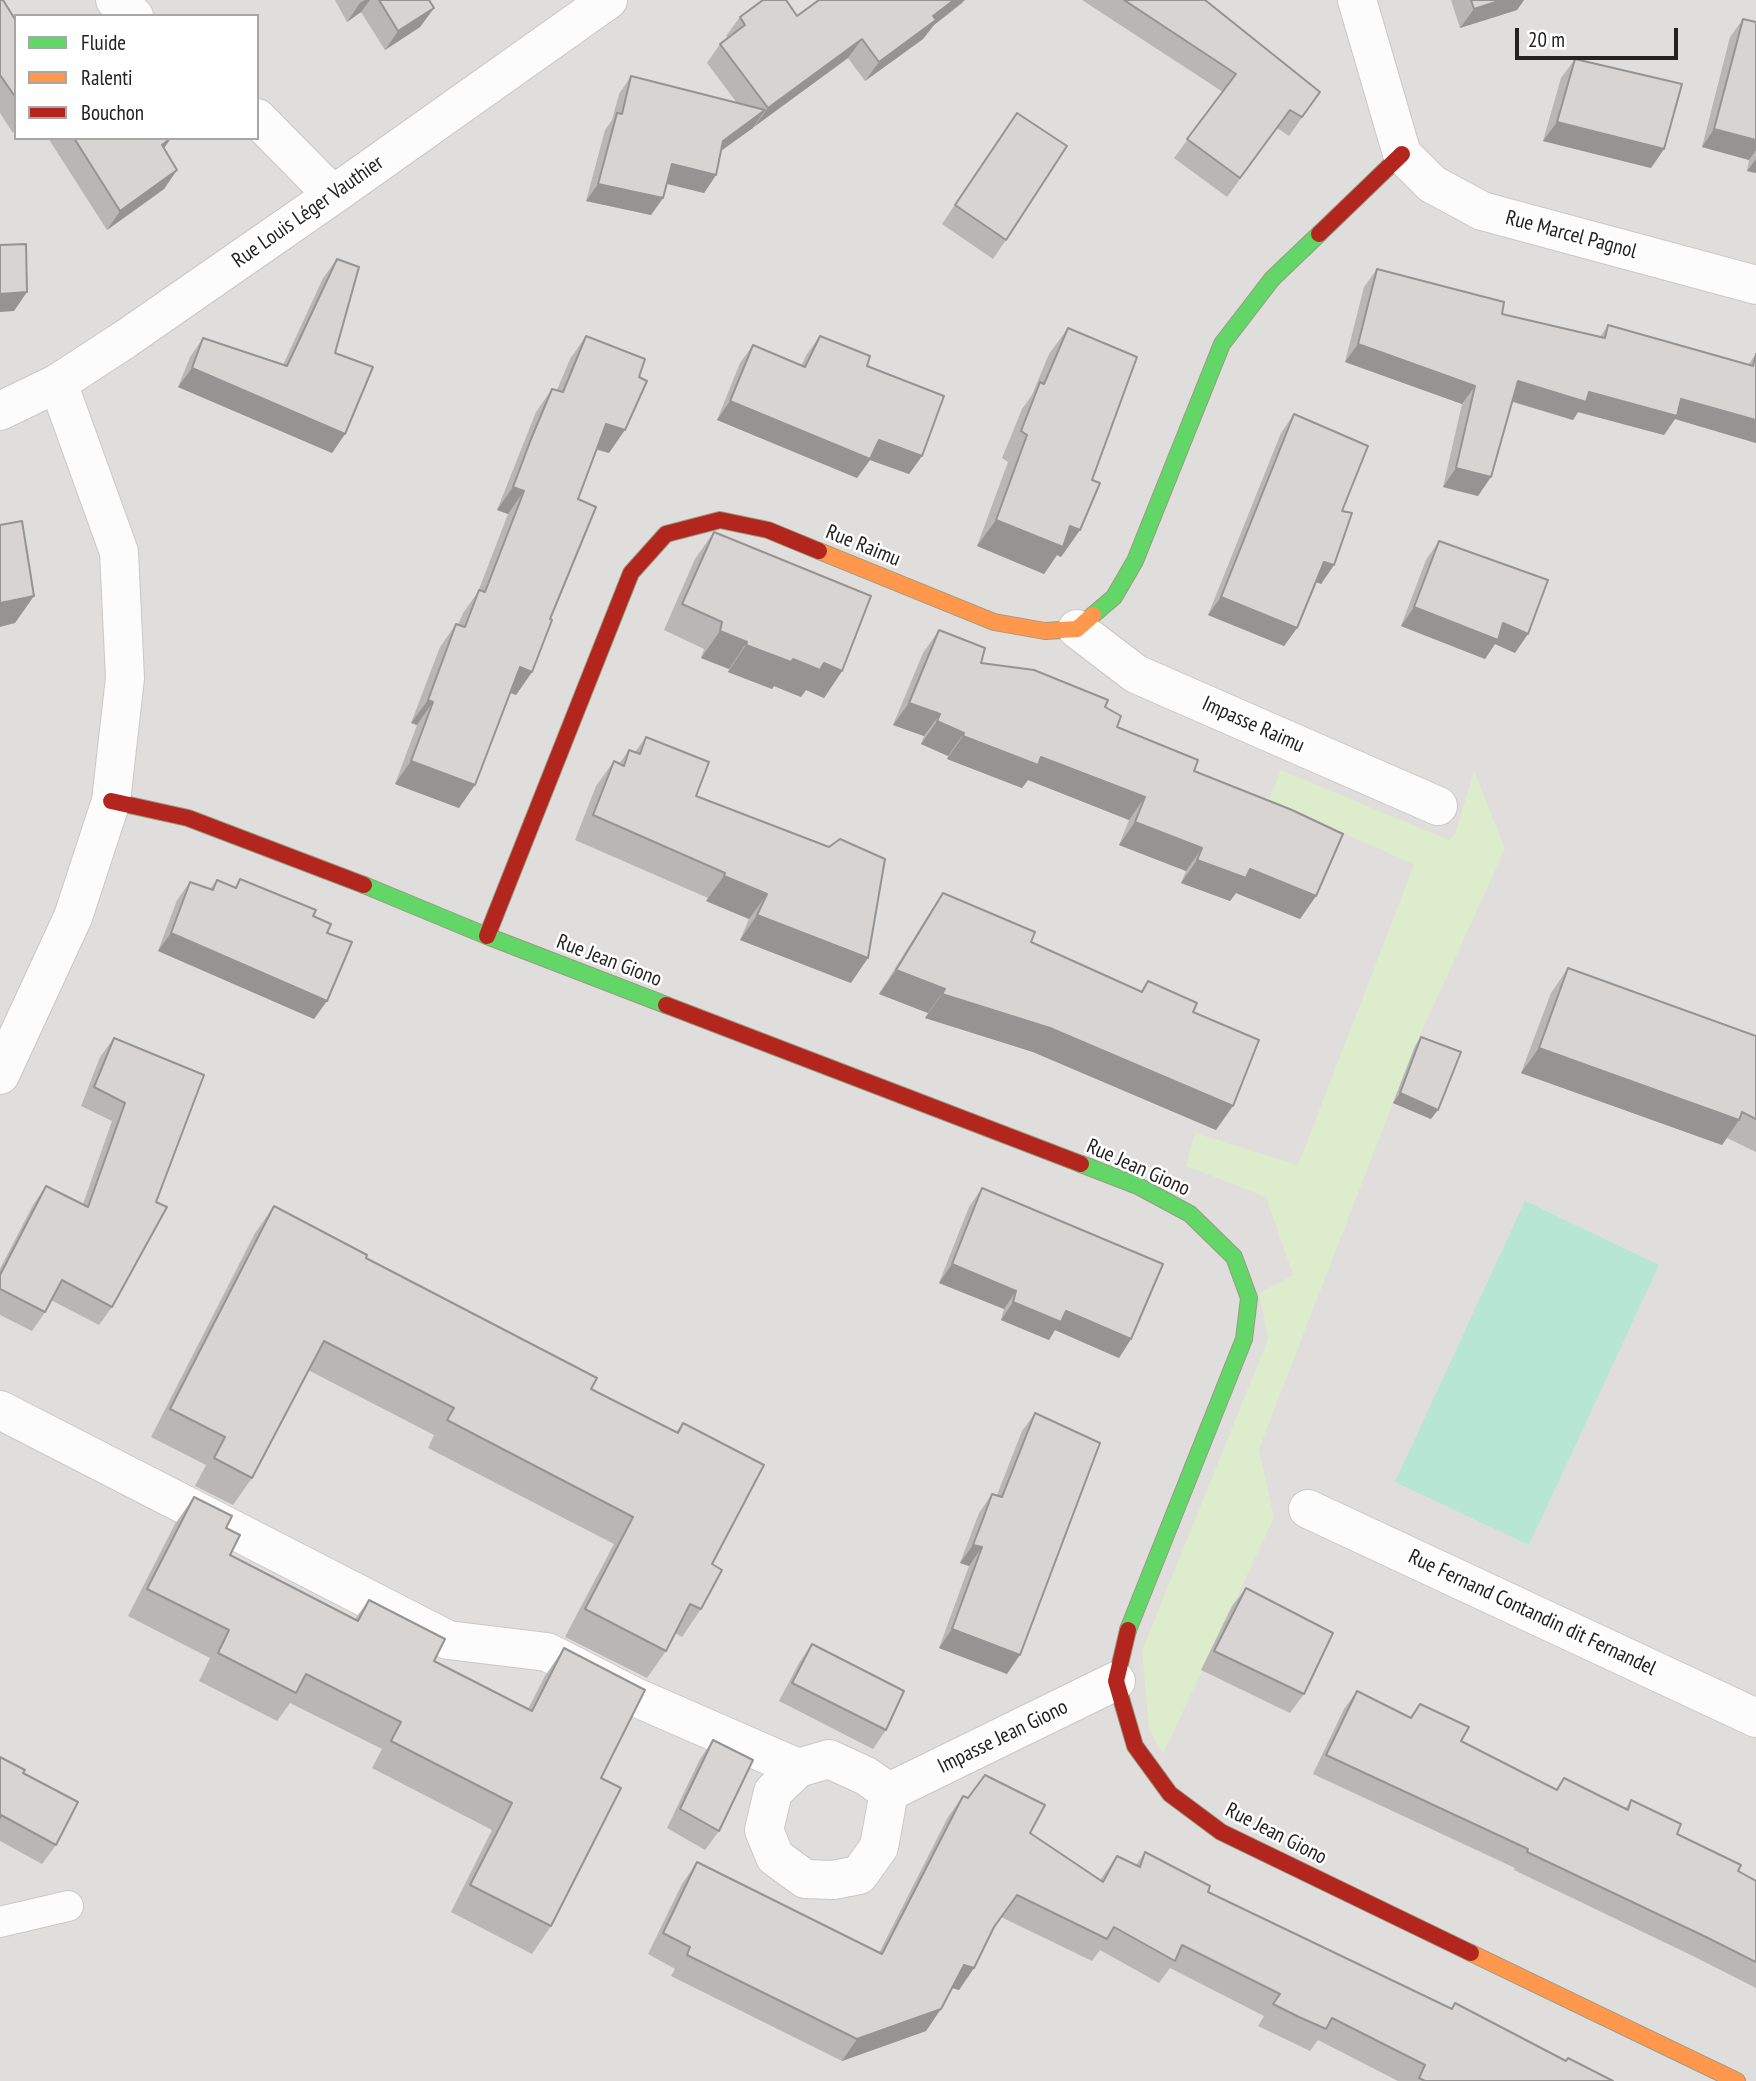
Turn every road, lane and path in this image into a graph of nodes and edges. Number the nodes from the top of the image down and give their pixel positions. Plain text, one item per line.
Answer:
1 (115, 0) edge
2 (608, 0) edge
3 (1357, 0) edge
4 (132, 14) edge
5 (259, 119) edge
6 (1402, 154) junction
7 (333, 195) junction
8 (1756, 285) edge
9 (58, 383) junction
10 (0, 411) edge
11 (1077, 629) junction
12 (111, 801) junction
13 (1438, 806) dead end
14 (487, 936) junction
15 (0, 1076) edge
16 (0, 1410) edge
17 (1308, 1509) dead end
18 (1116, 1681) junction
19 (1756, 1718) edge
20 (797, 1768) junction
21 (889, 1792) junction
22 (68, 1906) dead end
23 (0, 1922) edge
24 (1737, 2081) edge

1 - 4 street
2 - 7 street, Rue Louis Léger Vauthier
3 - 6 street, Rue Marcel Pagnol
5 - 7 street
6 - 8 street, Rue Marcel Pagnol
6 - 11 street
7 - 9 street, Rue Louis Léger Vauthier
9 - 10 street, Rue Louis Léger Vauthier
9 - 12 street
11 - 13 street, Impasse Raimu
11 - 14 street, Rue Raimu
12 - 14 street, Rue Jean Giono
12 - 15 street
14 - 18 street, Rue Jean Giono
16 - 20 street
17 - 19 street, Rue Fernand Contandin dit Fernandel
18 - 21 street, Impasse Jean Giono
18 - 24 street, Rue Jean Giono
20 - 21 street
20 - 21 street
22 - 23 lane

